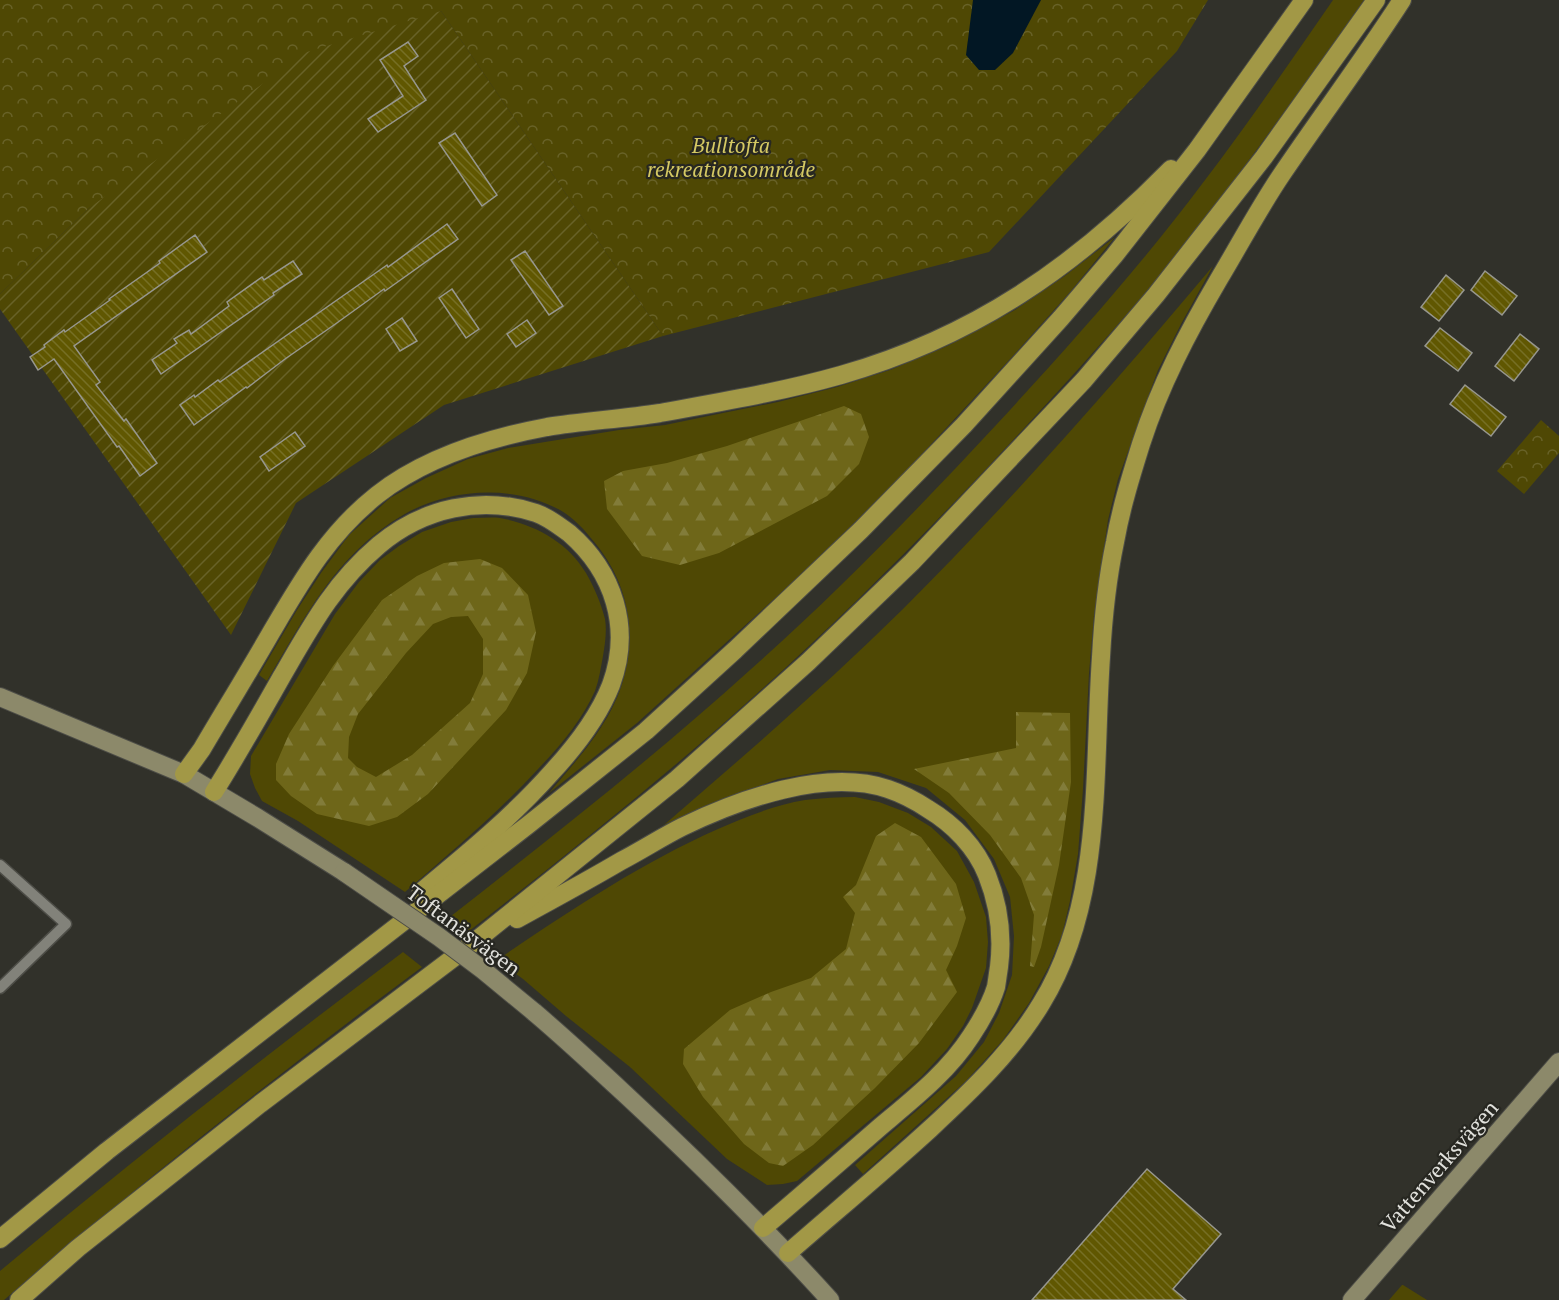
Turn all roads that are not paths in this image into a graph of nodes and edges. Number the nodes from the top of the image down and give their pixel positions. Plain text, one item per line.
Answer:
1 (1304, 0) edge
2 (1376, 0) edge
3 (1402, 0) edge
4 (1278, 37) junction
5 (0, 697) edge
6 (184, 774) junction
7 (214, 792) junction
8 (0, 865) edge
9 (473, 943) junction
10 (0, 988) edge
11 (280, 1016) junction
12 (1559, 1062) edge
13 (764, 1228) junction
14 (0, 1239) edge
15 (788, 1253) junction
16 (19, 1300) edge
17 (830, 1300) edge
18 (1352, 1300) edge

1 - 4 highway
2 - 9 highway
3 - 15 highway
4 - 6 highway
4 - 11 highway
5 - 6 street, Toftanäsvägen
6 - 7 street, Toftanäsvägen
7 - 11 highway
7 - 13 street, Toftanäsvägen, bridge
8 - 10 lane
9 - 13 highway
9 - 16 highway
11 - 14 highway
12 - 18 street, Vattenverksvägen
13 - 15 street, Toftanäsvägen
15 - 17 street, Toftanäsvägen

